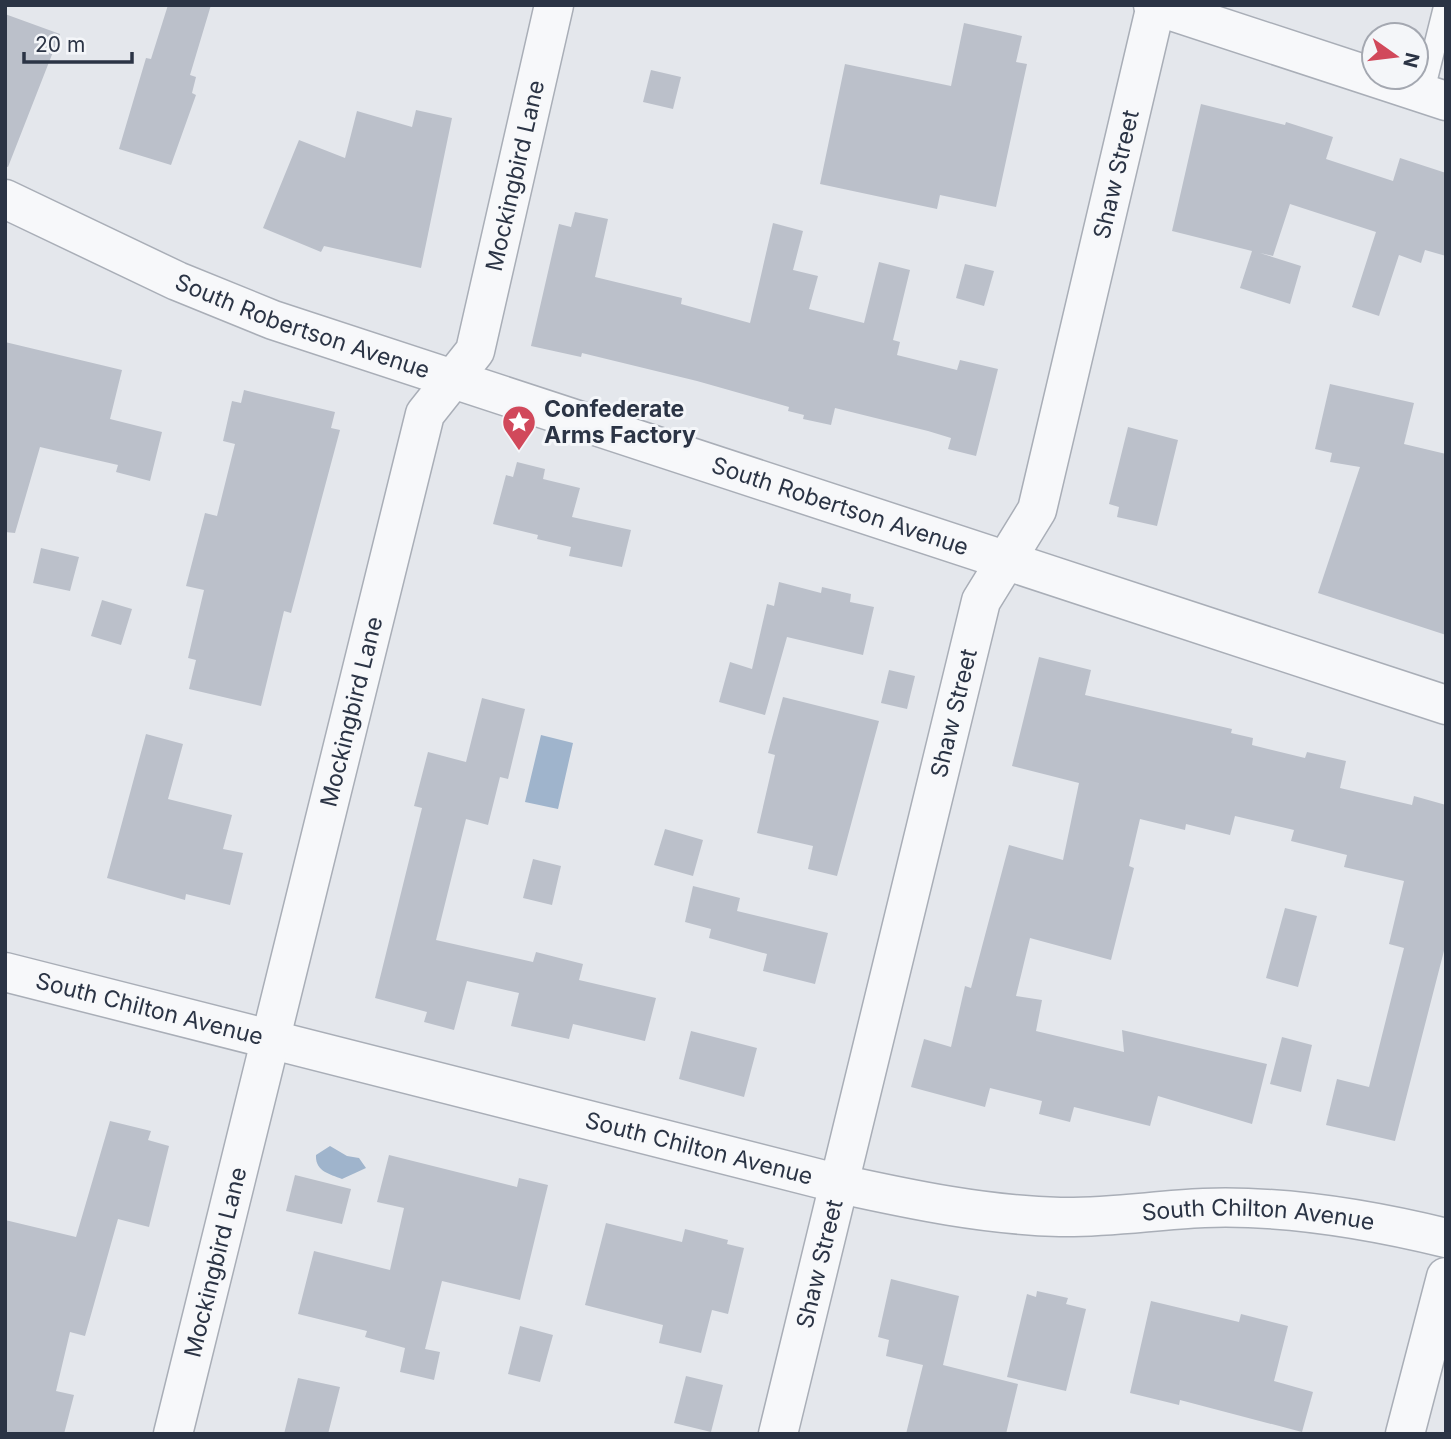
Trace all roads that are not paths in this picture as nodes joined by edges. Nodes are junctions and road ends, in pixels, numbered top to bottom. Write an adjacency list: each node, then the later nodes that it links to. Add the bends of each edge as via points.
1 (554, 5): 6 (street, Mockingbird Lane, via 475,351)
2 (1445, 5): 4 (lane)
3 (1155, 6): 4 (street); 7 (street, Shaw Street, via 1037,510)
4 (1434, 97)
5 (5, 198): 6 (street, South Robertson Avenue, via 177,281 272,320)
6 (453, 380): 7 (street, South Robertson Avenue); 10 (street, Mockingbird Lane, via 425,414)
7 (1007, 561): 8 (street, South Robertson Avenue); 11 (street, Shaw Street, via 981,601)
8 (1446, 705)
9 (5, 972): 10 (street, South Chilton Avenue)
10 (271, 1038): 11 (street, South Chilton Avenue); 14 (street, Mockingbird Lane)
11 (840, 1184): 12 (street, South Chilton Avenue, via 924,1203 1021,1215 1106,1217 1260,1208); 15 (street, Shaw Street)
12 (1446, 1238)
13 (1446, 1276): 16 (street)
14 (173, 1434)
15 (778, 1434)
16 (1405, 1434)

